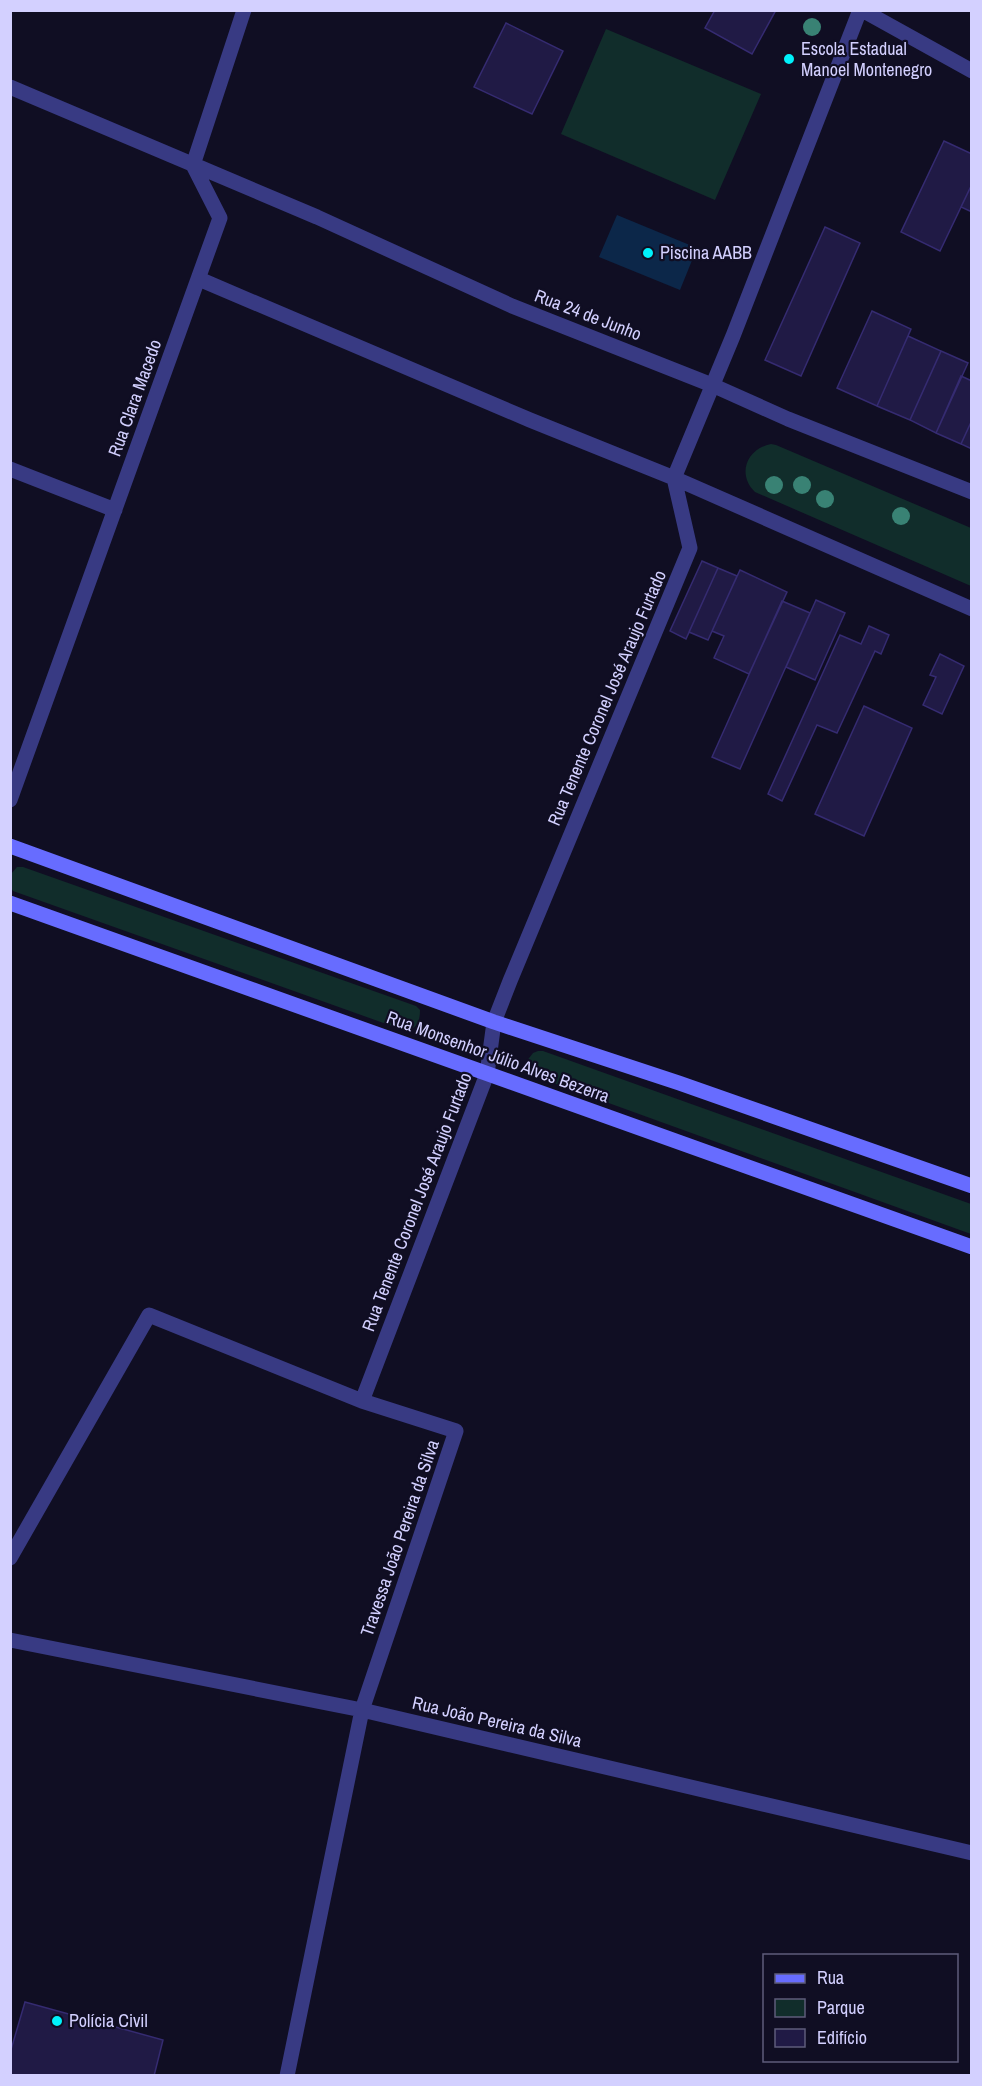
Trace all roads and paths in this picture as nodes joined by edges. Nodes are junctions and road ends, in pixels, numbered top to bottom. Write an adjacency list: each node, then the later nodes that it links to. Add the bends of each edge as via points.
1 (244, 10): 5 (street)
2 (861, 10): 3 (street); 7 (street)
3 (972, 71)
4 (10, 87): 5 (street, Rua 24 de Junho)
5 (193, 165): 6 (street, Rua Clara Macedo, via 220,218); 7 (street, Rua 24 de Junho, via 512,306)
6 (198, 279): 9 (street); 11 (street, Rua Clara Macedo)
7 (712, 385): 9 (street); 10 (street, Rua 24 de Junho)
8 (10, 469): 11 (street)
9 (674, 478): 12 (street); 16 (street, Rua Tenente Coronel José Araujo Furtado, via 690,548)
10 (972, 492)
11 (116, 510): 13 (street, Rua Clara Macedo)
12 (972, 609)
13 (10, 800)
14 (10, 846): 16 (street, Rua Monsenhor Júlio Alves Bezerra)
15 (10, 903): 17 (street, Rua Monsenhor Júlio Alves Bezerra)
16 (494, 1022): 17 (street, Rua Tenente Coronel José Araujo Furtado); 18 (street, Rua Monsenhor Júlio Alves Bezerra)
17 (488, 1074): 19 (street, Rua Monsenhor Júlio Alves Bezerra); 20 (street, Rua Tenente Coronel José Araujo Furtado)
18 (972, 1186)
19 (972, 1247)
20 (362, 1401): 21 (street, Travessa João Pereira da Silva, via 149,1315); 23 (street, Travessa João Pereira da Silva, via 456,1431)
21 (10, 1558)
22 (10, 1640): 23 (street, Rua João Pereira da Silva)
23 (362, 1710): 24 (street, Rua João Pereira da Silva); 25 (street, Travessa João Pereira da Silva)
24 (972, 1853)
25 (286, 2076)

